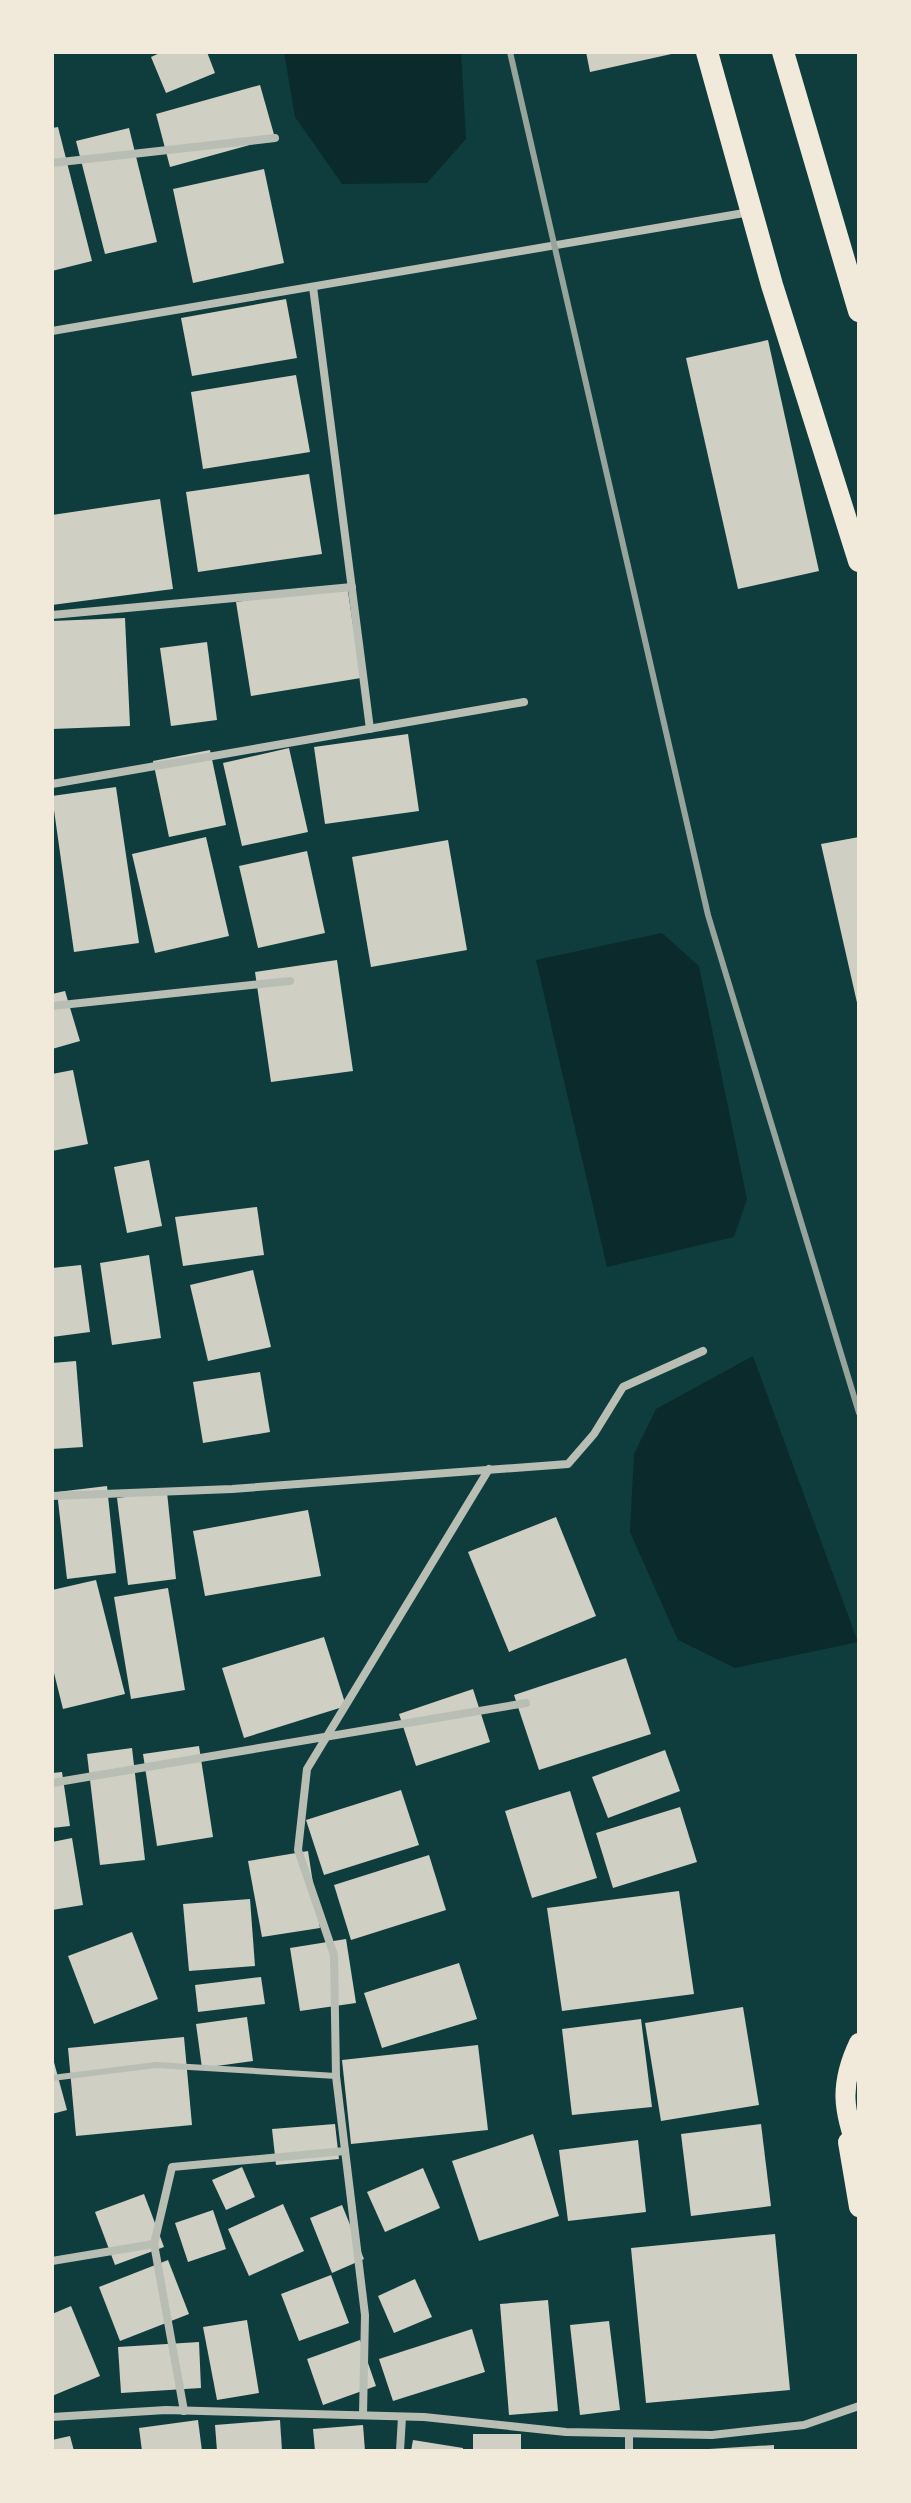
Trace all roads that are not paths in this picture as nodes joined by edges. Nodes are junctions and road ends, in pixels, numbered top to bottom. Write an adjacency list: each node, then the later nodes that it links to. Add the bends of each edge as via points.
1 (707, 52): 5 (highway)
2 (783, 52): 7 (highway)
3 (275, 138): 4 (street)
4 (52, 163)
5 (751, 212): 6 (street); 9 (highway)
6 (313, 287): 8 (street); 10 (street)
7 (859, 311)
8 (52, 331)
9 (859, 561)
10 (352, 587): 11 (street); 13 (street)
11 (52, 615)
12 (524, 702): 13 (street)
13 (370, 729): 14 (street)
14 (52, 784)
15 (290, 981): 16 (street)
16 (52, 1006)
17 (703, 1351): 18 (street, via 623,1387 568,1464)
18 (489, 1469): 19 (street, via 232,1489); 21 (street)
19 (52, 1496)
20 (526, 1703): 21 (street)
21 (329, 1734): 22 (street); 24 (street, via 307,1769 298,1850 334,1955)
22 (52, 1783)
23 (859, 2043): 26 (main road, via 847,2067)
24 (336, 2076): 25 (lane, via 156,2065); 27 (street)
25 (52, 2078)
26 (844, 2114): 28 (main road); 29 (main road)
27 (345, 2151): 30 (street, via 172,2167); 34 (street, via 365,2315)
28 (859, 2153)
29 (859, 2207)
30 (154, 2244): 31 (street); 33 (street)
31 (52, 2261)
32 (859, 2406): 37 (street, via 804,2425 712,2435)
33 (184, 2411): 34 (street); 35 (street)
34 (363, 2415): 36 (street)
35 (52, 2417)
36 (402, 2417): 37 (street); 38 (street)
37 (629, 2434): 39 (street)
38 (400, 2451)
39 (629, 2451)

